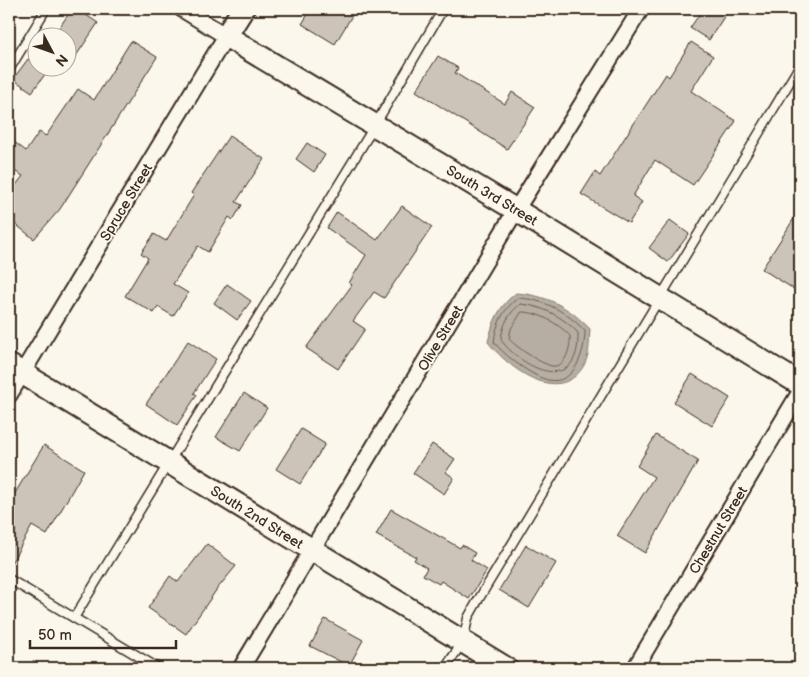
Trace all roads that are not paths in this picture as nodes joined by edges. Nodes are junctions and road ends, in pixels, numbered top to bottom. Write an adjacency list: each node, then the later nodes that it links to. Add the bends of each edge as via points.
1 (46, 9): 8 (lane)
2 (182, 9): 6 (street, South 3rd Street)
3 (243, 9): 6 (street, Spruce Street)
4 (443, 9): 9 (lane)
5 (641, 9): 10 (street, Olive Street)
6 (226, 36): 9 (street, South 3rd Street); 12 (street, Spruce Street)
7 (800, 64): 11 (lane)
8 (9, 70)
9 (375, 125): 10 (street, South 3rd Street); 16 (lane)
10 (516, 210): 11 (street, South 3rd Street); 17 (street, Olive Street)
11 (659, 298): 13 (street, South 3rd Street); 20 (lane, via 477,602 468,618)
12 (16, 369): 15 (street, Spruce Street); 16 (street, South 2nd Street)
13 (800, 384)
14 (800, 392): 25 (street, Chestnut Street)
15 (9, 394)
16 (169, 463): 17 (street, South 2nd Street); 19 (lane)
17 (312, 551): 20 (street, South 2nd Street); 22 (street, Olive Street)
18 (9, 579): 19 (lane)
19 (74, 618): 21 (lane)
20 (463, 642): 23 (lane); 24 (street, South 2nd Street)
21 (158, 668)
22 (241, 668)
23 (445, 668)
24 (506, 668)
25 (635, 668)

